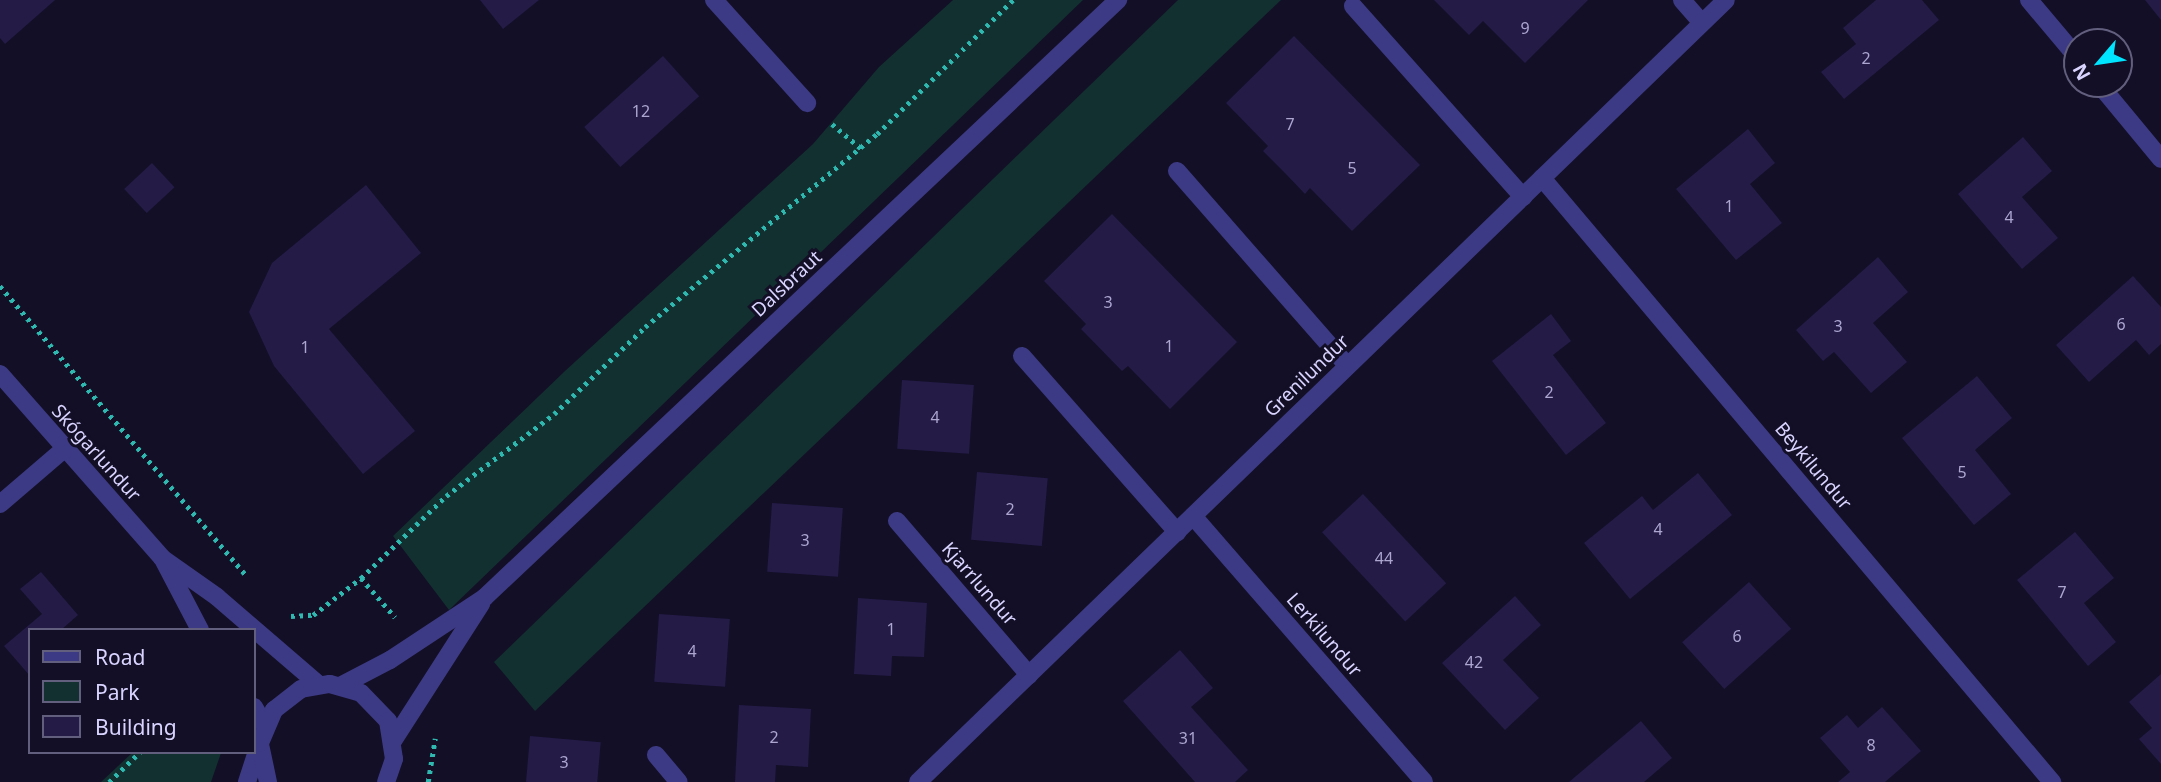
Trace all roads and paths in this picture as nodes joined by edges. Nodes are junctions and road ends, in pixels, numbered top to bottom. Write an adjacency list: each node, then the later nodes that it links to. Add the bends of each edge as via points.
1 (714, 0): 11 (street)
2 (1013, 0): 28 (path, via 877,134 645,327 554,414 446,496 361,578 313,615)
3 (1118, 0): 27 (street, Dalsbraut)
4 (1682, 0): 8 (street)
5 (1726, 0): 8 (street, Grenilundur)
6 (2029, 0): 9 (street)
7 (1353, 6): 15 (street)
8 (1702, 23): 14 (street, Grenilundur)
9 (2063, 40)
10 (2111, 98): 12 (street)
11 (807, 103)
12 (2161, 159)
13 (1177, 171): 18 (street)
14 (1542, 178): 15 (street, Grenilundur); 47 (street, Beykilundur)
15 (1522, 197): 18 (street, Grenilundur)
16 (0, 286): 26 (path)
17 (1022, 356): 24 (street)
18 (1348, 366): 22 (street, Grenilundur)
19 (0, 374): 20 (street, Skógarlundur)
20 (63, 450): 21 (street); 25 (street, Skógarlundur)
21 (0, 504)
22 (1193, 516): 24 (street, Grenilundur); 46 (street, Lerkilundur)
23 (897, 521): 32 (street, Kjarrlundur)
24 (1177, 532): 32 (street, Grenilundur)
25 (162, 558): 29 (street, Skógarlundur); 30 (street, Skógarlundur)
26 (250, 580)
27 (484, 598): 34 (street, Dalsbraut, via 390,660); 37 (street, Dalsbraut)
28 (284, 614)
29 (199, 628)
30 (253, 628)
31 (256, 631): 33 (street, Skógarlundur)
32 (1029, 675): 45 (street, Grenilundur)
33 (318, 684): 34 (street); 36 (street, via 285,698)
34 (342, 685): 37 (street, via 376,705)
35 (256, 713): 36 (street)
36 (263, 734): 42 (street); 43 (street)
37 (393, 741): 40 (street)
38 (138, 754): 41 (path)
39 (656, 755): 44 (street)
40 (389, 780)
41 (109, 782)
42 (247, 782)
43 (268, 782)
44 (680, 782)
45 (918, 782)
46 (1424, 782)
47 (2052, 782)

